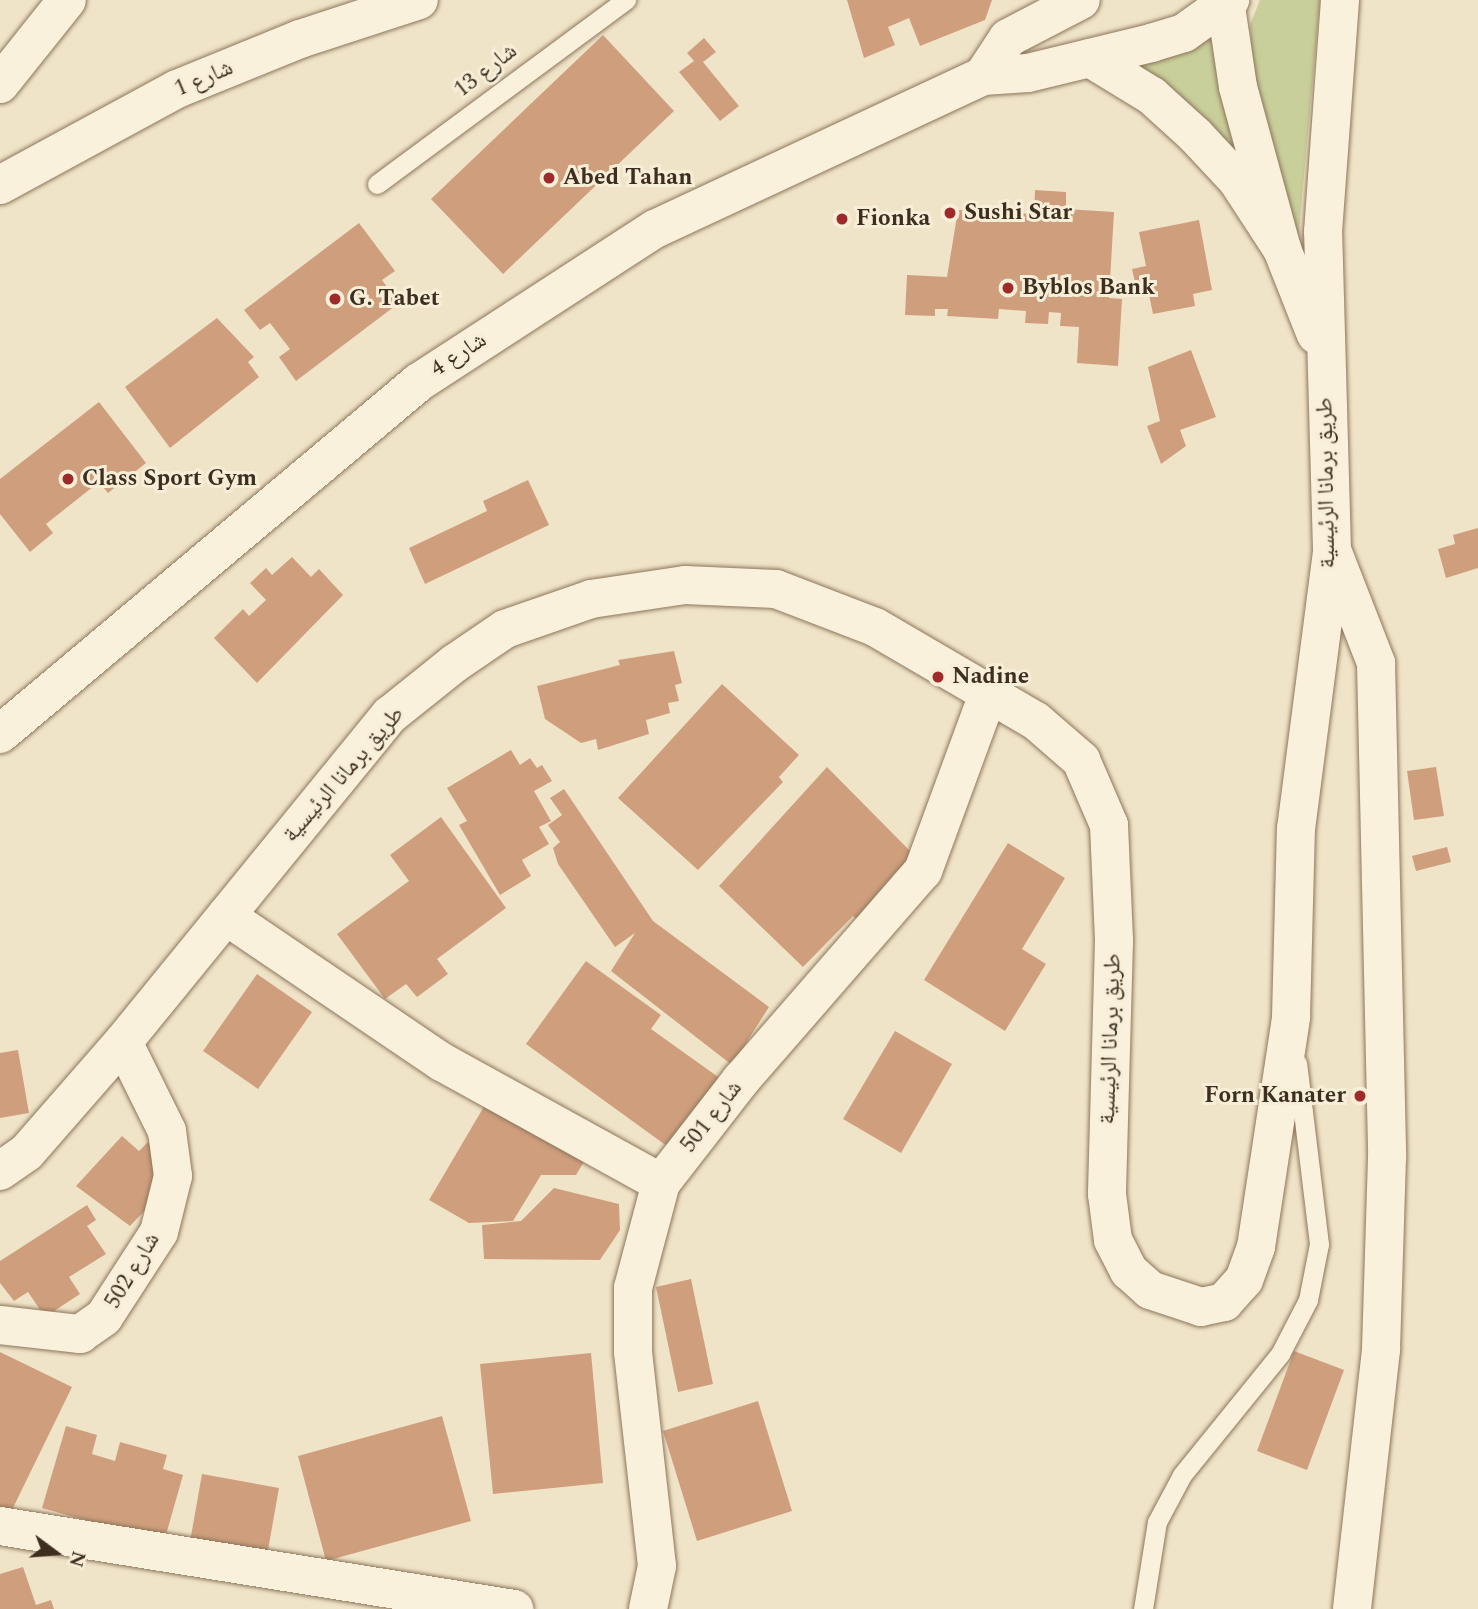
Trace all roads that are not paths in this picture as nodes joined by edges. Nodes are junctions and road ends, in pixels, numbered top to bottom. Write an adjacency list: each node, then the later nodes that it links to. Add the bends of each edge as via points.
1 (67, 0): 9 (street)
2 (419, 0): 11 (street, شارع 1, via 300,39 177,89)
3 (626, 0): 10 (lane, شارع 13)
4 (1081, 0): 8 (street, via 1008,38)
5 (1340, 0): 13 (street, طريق برمانا الرئيسية, via 1323,232)
6 (1227, 2): 7 (street, شارع 4, via 1184,33); 12 (street, via 1238,86)
7 (1090, 58): 8 (street, شارع 4); 12 (street, via 1152,96 1195,135 1237,180)
8 (983, 76): 16 (street, شارع 4, via 655,229 419,382)
9 (0, 84)
10 (377, 184)
11 (0, 185)
12 (1282, 249): 13 (street)
13 (1325, 357): 14 (street, طريق برمانا الرئيسية)
14 (1332, 550): 18 (street, طريق برمانا الرئيسية, via 1296,830); 27 (street, via 1376,663 1387,1158 1381,1350)
15 (989, 692): 17 (street, طريق برمانا الرئيسية, via 875,627 776,589 685,585 591,599 505,629 390,715); 18 (street, طريق برمانا الرئيسية, via 1081,760 1109,825 1114,941 1107,1194 1114,1240 1129,1271 1176,1303 1224,1302 1244,1280 1267,1194); 21 (street, شارع 501, via 923,871 741,1080)
16 (0, 734)
17 (226, 916): 19 (street, طريق برمانا الرئيسية); 21 (street, via 442,1062)
18 (1291, 1017): 26 (lane, via 1319,1244 1308,1300 1280,1354 1182,1475 1157,1522)
19 (123, 1042): 20 (street, طريق برمانا الرئيسية, via 27,1152); 22 (street, شارع 502, via 167,1131 173,1176 159,1232 104,1317 80,1334)
20 (0, 1171)
21 (661, 1183): 25 (street, شارع 501, via 634,1288 633,1351 657,1566)
22 (0, 1325)
23 (0, 1526): 24 (street)
24 (514, 1609)
25 (649, 1609)
26 (1143, 1609)
27 (1352, 1609)

